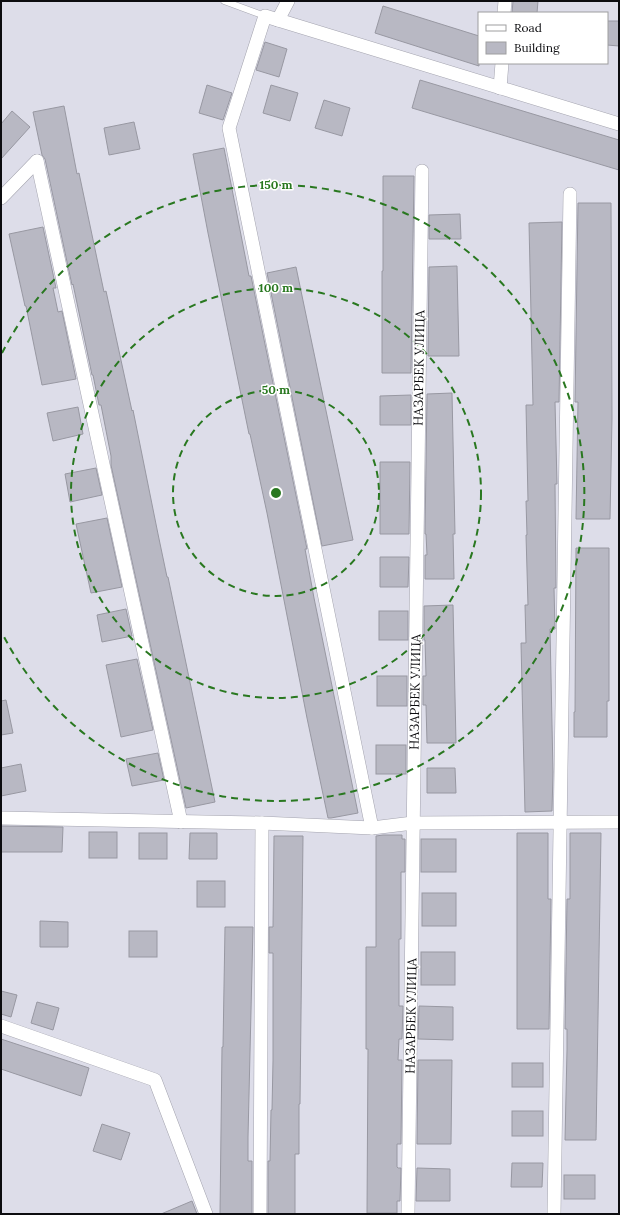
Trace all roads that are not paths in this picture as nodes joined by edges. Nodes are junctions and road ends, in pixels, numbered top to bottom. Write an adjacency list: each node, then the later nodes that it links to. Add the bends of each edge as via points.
1 (224, 1): 5 (lane)
2 (288, 1): 6 (street)
3 (505, 1): 4 (street)
4 (504, 12)
5 (265, 16): 6 (street); 19 (street, via 229,128)
6 (278, 20): 8 (street)
7 (502, 64): 8 (street)
8 (500, 88): 9 (street)
9 (619, 124)
10 (422, 171): 18 (street, НАЗАРБЕК УЛИЦА)
11 (570, 194): 15 (street)
12 (1, 198): 14 (street, via 37,161)
13 (1, 818): 14 (street)
14 (180, 822): 17 (street)
15 (561, 822): 16 (street); 18 (street); 24 (street)
16 (619, 822)
17 (262, 823): 19 (street); 22 (street)
18 (413, 823): 19 (street); 23 (street, НАЗАРБЕК УЛИЦА)
19 (372, 828)
20 (1, 1026): 21 (street, via 155,1080)
21 (206, 1214)
22 (260, 1214)
23 (408, 1214)
24 (554, 1214)

